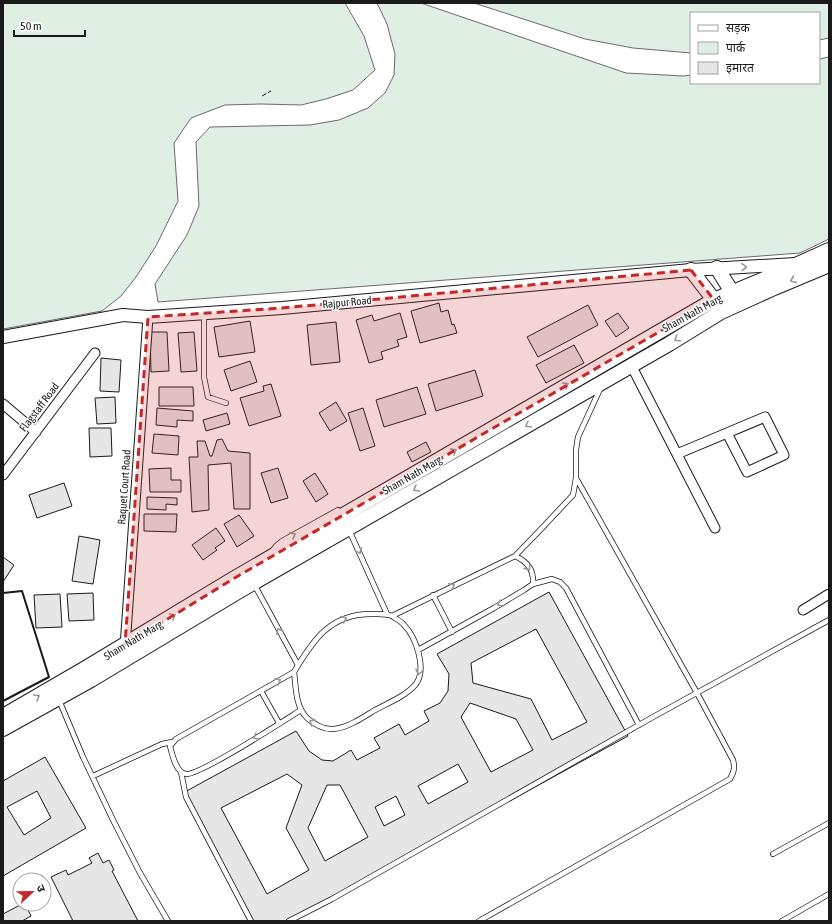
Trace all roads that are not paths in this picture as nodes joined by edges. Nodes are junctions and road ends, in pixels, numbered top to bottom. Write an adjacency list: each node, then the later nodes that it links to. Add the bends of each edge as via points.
1 (829, 250): 2 (main road, Sham Nath Marg)
2 (800, 263): 4 (street, Rajpur Road, one-way to 2); 6 (main road, Sham Nath Marg)
3 (829, 265): 6 (main road, Sham Nath Marg, one-way to 6, via 774,288)
4 (717, 268): 5 (street, Rajpur Road); 6 (main road)
5 (691, 270): 7 (main road); 9 (street, Rajpur Road)
6 (736, 298): 7 (main road, Sham Nath Marg); 8 (main road, Sham Nath Marg)
7 (714, 300): 8 (main road); 14 (main road, Sham Nath Marg)
8 (722, 312): 13 (main road, Sham Nath Marg, one-way to 13)
9 (204, 313): 10 (street, Rajpur Road); 16 (lane, via 204,377 208,397)
10 (148, 317): 11 (street, Rajpur Road, via 123,315); 37 (street, Raquet Court Road)
11 (3, 337)
12 (95, 353): 18 (street, Flagstaff Road)
13 (632, 365): 15 (main road, Sham Nath Marg); 20 (street)
14 (597, 368): 15 (lane); 21 (main road, Sham Nath Marg, one-way to 14)
15 (604, 381): 24 (lane, via 578,437); 25 (main road, Sham Nath Marg, one-way to 25)
16 (226, 403)
17 (3, 404): 18 (street)
18 (36, 432): 23 (street, Flagstaff Road)
19 (727, 433): 19 (street, via 764,417 784,455 747,472); 20 (street)
20 (677, 454): 26 (street)
21 (427, 466): 22 (lane); 25 (main road, Sham Nath Marg)
22 (407, 471)
23 (3, 475)
24 (576, 478): 27 (lane, via 573,495); 42 (lane)
25 (344, 517): 28 (main road, Sham Nath Marg); 28 (main road, Sham Nath Marg, one-way to 25, via 264,561); 33 (lane, one-way to 33)
26 (715, 528)
27 (515, 556): 29 (lane, one-way to 29, via 530,567); 31 (lane, one-way to 27)
28 (250, 577): 37 (main road, Sham Nath Marg); 38 (lane, one-way to 28)
29 (533, 584): 35 (lane, one-way to 35); 46 (lane, via 552,579 566,588)
30 (829, 594): 32 (street)
31 (433, 595): 33 (lane); 35 (lane)
32 (802, 610)
33 (390, 615): 36 (lane, via 405,625); 38 (lane, one-way to 33, via 319,635 334,623 365,614)
34 (829, 620): 42 (lane)
35 (452, 632): 36 (lane)
36 (418, 650): 43 (lane, one-way to 43, via 421,666 416,683 408,691 348,726 333,729 316,725)
37 (126, 651): 41 (main road, Sham Nath Marg)
38 (298, 665): 39 (lane)
39 (294, 672): 40 (lane, one-way to 39); 43 (lane)
40 (262, 691): 45 (lane); 48 (lane)
41 (55, 693): 44 (main road, Sham Nath Marg, one-way to 41); 47 (main road, Sham Nath Marg); 50 (lane)
42 (697, 693): 46 (lane); 57 (lane, via 733,760 735,767 730,779)
43 (301, 710): 45 (lane)
44 (3, 716)
45 (279, 723): 49 (lane, one-way to 49, via 216,762 192,773)
46 (639, 725): 56 (lane, via 332,900)
47 (3, 729)
48 (172, 742): 49 (lane, via 170,746 174,761); 50 (lane, via 162,744)
49 (181, 772): 55 (lane, via 186,797)
50 (93, 776): 54 (lane, via 140,873)
51 (829, 823): 52 (lane)
52 (773, 854)
53 (829, 894): 58 (lane)
54 (168, 921)
55 (251, 921)
56 (289, 921)
57 (479, 921)
58 (782, 921)

